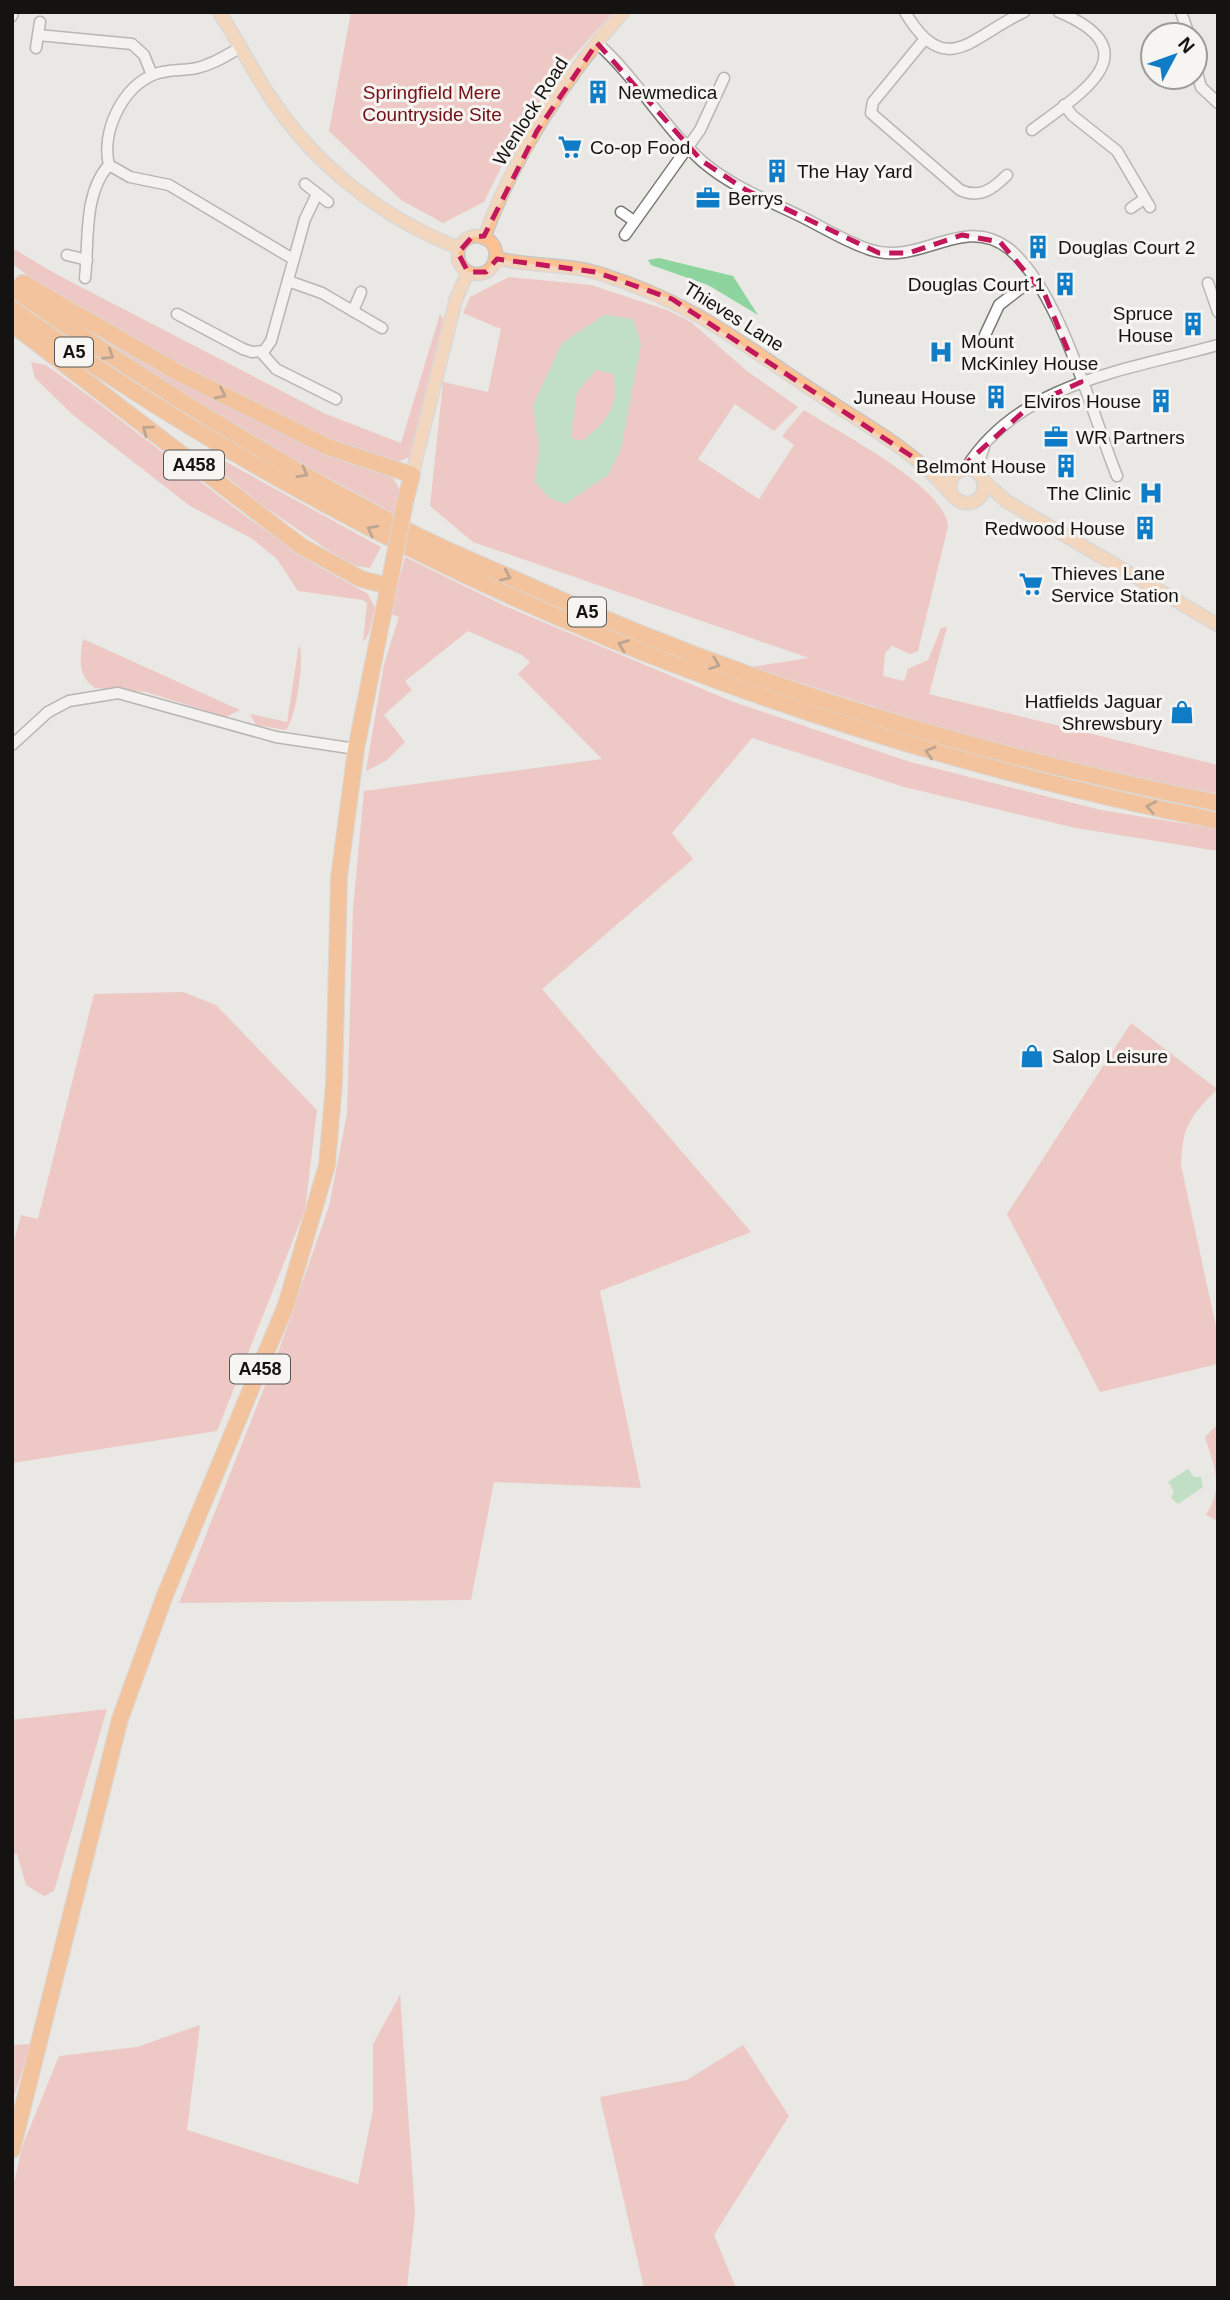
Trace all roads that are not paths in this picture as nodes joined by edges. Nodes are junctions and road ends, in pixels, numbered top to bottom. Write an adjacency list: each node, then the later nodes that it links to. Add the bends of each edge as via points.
1 (219, 12): 10 (main road)
2 (623, 12): 9 (main road, Wenlock Road)
3 (905, 12): 8 (street)
4 (1024, 12): 8 (street, via 962,47 946,50)
5 (1059, 12): 16 (street, via 1091,33 1105,55 1099,76)
6 (40, 22): 7 (street)
7 (38, 35): 11 (street); 12 (street, via 132,44 144,55)
8 (924, 40): 20 (street, via 873,102 871,114 960,190 978,194)
9 (597, 43): 18 (street, via 620,63); 28 (main road, Wenlock Road, via 537,131)
10 (241, 47): 12 (street, via 209,64); 29 (main road, via 301,138 334,171 399,220)
11 (36, 48)
12 (152, 75): 19 (street, via 137,85 117,113 106,144)
13 (724, 78): 18 (street)
14 (1205, 91): 15 (street)
15 (1218, 103)
16 (1064, 105): 17 (street); 24 (street, via 1117,151 1147,203)
17 (1032, 130)
18 (689, 146): 26 (street); 36 (street, via 738,186 868,249 897,255 962,235 988,237 1011,251)
19 (109, 165): 32 (street, via 130,177 169,185); 33 (street, via 96,181)
20 (1000, 178)
21 (305, 184): 22 (street)
22 (317, 194): 23 (street); 32 (street)
23 (328, 202)
24 (1131, 208)
25 (621, 212): 26 (street)
26 (635, 221): 27 (street)
27 (625, 235)
28 (484, 238): 29 (main road, via 472,237); 31 (main road, via 493,246)
29 (459, 248): 34 (main road, via 458,259)
30 (67, 255): 33 (street)
31 (495, 258): 34 (main road, via 486,272); 53 (main road, Thieves Lane, via 596,272 672,299 746,343)
32 (293, 259): 38 (street)
33 (87, 260): 35 (street)
34 (468, 272): 55 (main road, A458, via 456,299)
35 (85, 278)
36 (1034, 278): 48 (street, via 999,305); 51 (street, via 1056,315)
37 (12, 279): 55 (highway, one-way to 55, via 178,373 328,447)
38 (288, 281): 43 (street); 50 (street, via 271,341)
39 (1208, 283): 44 (street)
40 (12, 288): 64 (highway, A5, one-way to 64, via 117,361 247,442 415,535 586,612 688,654 880,721 1030,761)
41 (361, 292): 43 (street)
42 (12, 309): 65 (highway, A5, one-way to 42, via 1004,773 874,736 754,696 567,623 388,538 259,470)
43 (353, 311): 47 (street)
44 (1218, 312)
45 (183, 313): 50 (street, via 243,349)
46 (12, 324): 60 (highway, A458, one-way to 46, via 361,579 301,546)
47 (382, 328)
48 (985, 335)
49 (1218, 345): 51 (street)
50 (261, 352): 52 (street, via 276,369)
51 (1081, 382): 54 (street, via 1031,405 984,447); 56 (street)
52 (336, 399)
53 (928, 467): 54 (main road); 57 (main road)
54 (970, 473): 57 (main road, via 950,480); 58 (main road, via 984,491); 59 (main road)
55 (412, 475): 60 (highway, A458, bridge)
56 (1118, 475)
57 (951, 494): 58 (main road, via 962,503)
58 (977, 500): 59 (main road)
59 (1006, 501): 61 (main road)
60 (388, 586): 63 (highway, A458)
61 (1218, 625)
62 (12, 745): 63 (street, via 48,712 69,701 118,693 276,737)
63 (356, 749): 66 (highway, A458, via 340,877 327,1165 286,1305 165,1595 120,1719)
64 (1218, 803)
65 (1218, 821)
66 (12, 2150)

